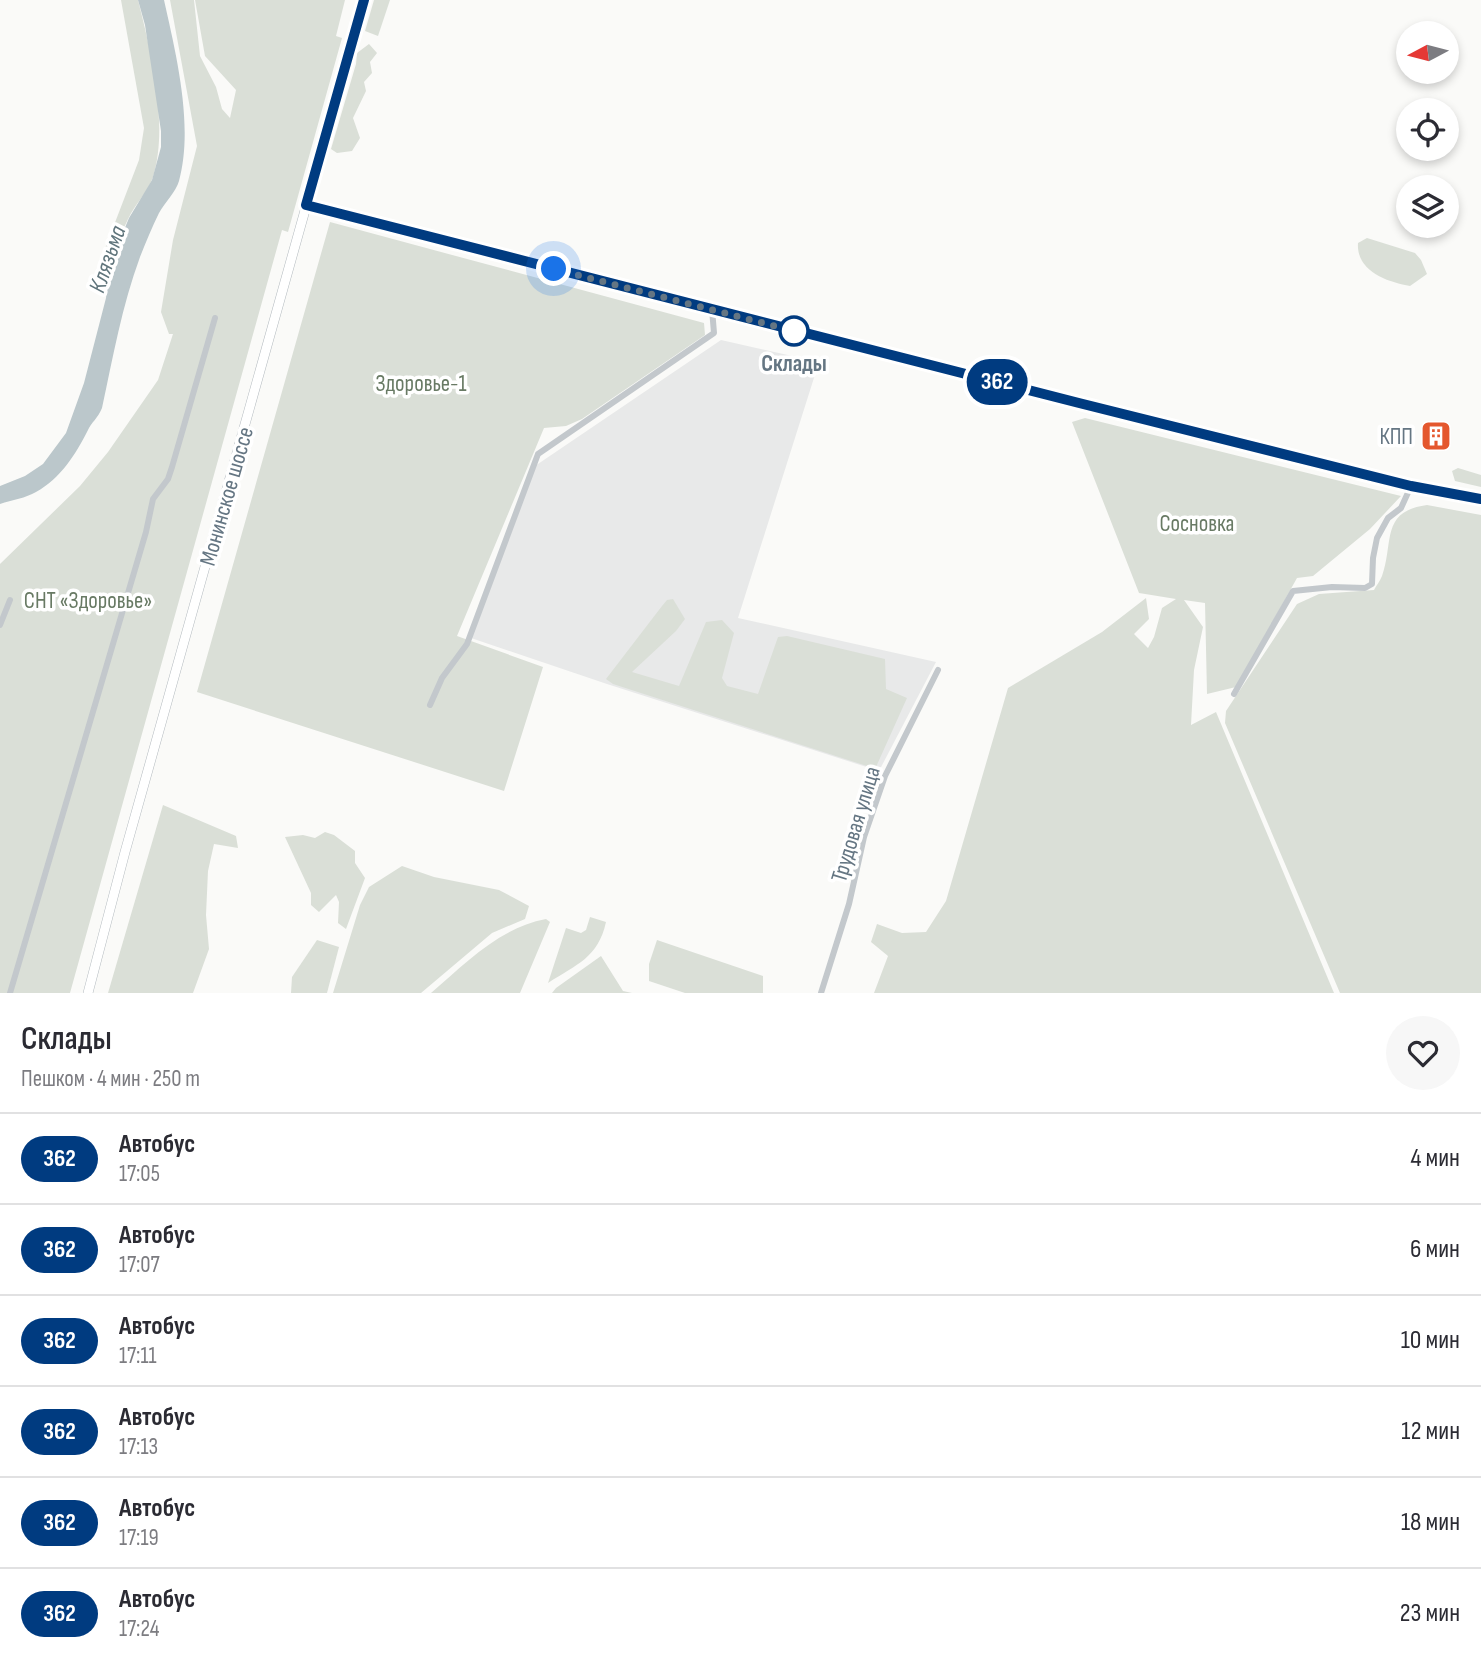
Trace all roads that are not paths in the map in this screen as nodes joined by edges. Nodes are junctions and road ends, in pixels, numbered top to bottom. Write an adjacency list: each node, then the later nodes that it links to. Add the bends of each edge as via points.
1 (364, 0): 2 (main road, Монинское шоссе)
2 (306, 205): 3 (main road); 13 (main road, Монинское шоссе)
3 (712, 309): 5 (main road); 11 (street, via 714,333 538,454 467,644 442,678)
4 (215, 318): 12 (street, via 172,467 151,506)
5 (1411, 486): 6 (main road); 10 (street, via 1401,508 1388,518 1377,538 1372,584 1293,591)
6 (1481, 499)
7 (10, 600): 8 (street)
8 (0, 625)
9 (938, 670): 14 (street, Трудовая улица, via 885,776)
10 (1234, 694)
11 (430, 705)
12 (10, 993)
13 (88, 993)
14 (821, 993)

